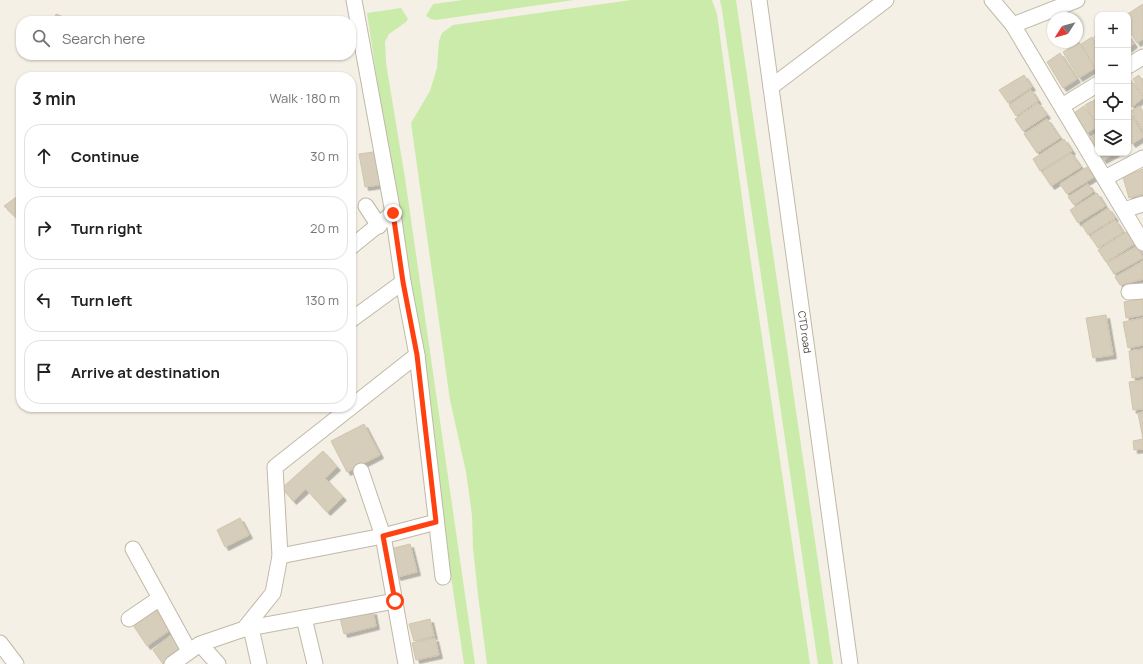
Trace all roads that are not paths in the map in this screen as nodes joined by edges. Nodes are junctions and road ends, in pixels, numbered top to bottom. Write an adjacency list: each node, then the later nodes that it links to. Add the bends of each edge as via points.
1 (354, 0): 17 (street)
2 (759, 0): 10 (street, CTD road)
3 (886, 0): 10 (street)
4 (992, 0): 6 (street)
5 (1077, 0): 6 (street)
6 (1013, 25): 11 (street)
7 (1143, 58): 8 (street)
8 (1131, 64)
9 (1095, 86): 11 (street)
10 (771, 87): 45 (street, CTD road)
11 (1062, 106): 13 (street)
12 (1143, 158): 13 (street)
13 (1105, 178): 16 (street)
14 (1143, 204): 16 (street)
15 (366, 206): 18 (street)
16 (1124, 210): 19 (street)
17 (393, 213): 18 (street); 21 (street)
18 (379, 226): 20 (street)
19 (1143, 242)
20 (356, 243)
21 (403, 282): 22 (street); 23 (street)
22 (356, 316)
23 (417, 355): 24 (street); 27 (street)
24 (356, 403)
25 (345, 412): 30 (street, via 275,467)
26 (361, 471): 28 (street)
27 (436, 522): 28 (street); 31 (street)
28 (383, 536): 30 (street); 33 (street)
29 (133, 549): 32 (street)
30 (280, 556): 36 (street, via 273,594)
31 (442, 577)
32 (160, 598): 35 (street); 38 (street)
33 (395, 601): 34 (street); 44 (street)
34 (304, 618): 36 (street); 43 (street)
35 (129, 619)
36 (247, 628): 38 (street); 42 (street)
37 (0, 643): 39 (street)
38 (195, 648): 40 (street); 41 (street)
39 (16, 664)
40 (172, 664)
41 (218, 664)
42 (259, 664)
43 (315, 664)
44 (406, 664)
45 (850, 664)

